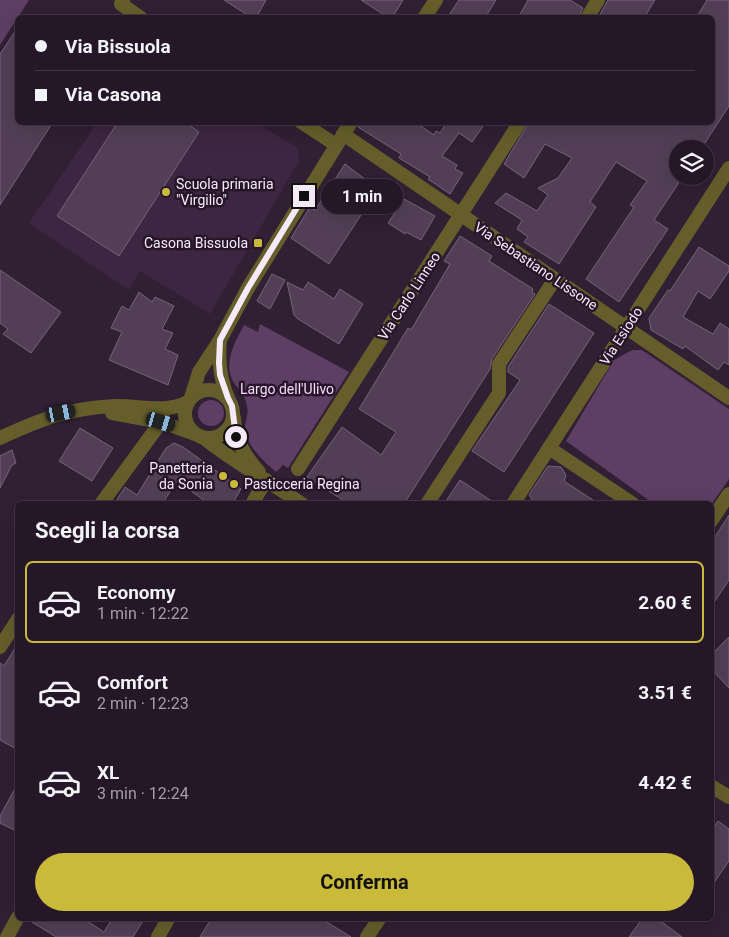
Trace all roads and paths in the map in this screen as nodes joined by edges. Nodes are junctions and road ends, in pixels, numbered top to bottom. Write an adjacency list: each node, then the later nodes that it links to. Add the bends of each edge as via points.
1 (123, 0): 4 (street, via 121,4)
2 (436, 0): 5 (street)
3 (598, 0): 6 (street)
4 (137, 15)
5 (426, 15)
6 (589, 15)
7 (312, 125): 9 (street, Via Sebastiano Lissone)
8 (518, 125): 11 (street, Via Carlo Linneo)
9 (343, 134): 11 (street, Via Sebastiano Lissone); 14 (street, via 248,288)
10 (729, 168): 13 (street, Via Esiodo)
11 (461, 214): 12 (street, Via Sebastiano Lissone); 23 (street, Via Carlo Linneo)
12 (555, 279): 13 (street, Via Sebastiano Lissone); 29 (street, via 499,364 499,393)
13 (626, 328): 16 (street, Via Sebastiano Lissone); 22 (street, Via Esiodo)
14 (220, 340): 15 (street, via 220,375); 17 (street, via 200,372)
15 (228, 398): 17 (street, via 218,391 206,390); 19 (street)
16 (729, 398)
17 (189, 400): 18 (street); 20 (street, via 186,423)
18 (162, 415): 20 (street); 21 (street, via 74,410 47,417); 26 (street)
19 (234, 416): 20 (street, via 224,434 214,438); 24 (street, via 240,445)
20 (200, 436): 24 (street)
21 (0, 438)
22 (549, 448): 30 (street, Via Esiodo); 31 (street)
23 (298, 469)
24 (266, 480): 27 (street); 28 (street)
25 (729, 494): 32 (street)
26 (103, 501)
27 (254, 501)
28 (298, 501)
29 (429, 501)
30 (515, 501)
31 (628, 501)
32 (714, 517)
33 (15, 624): 34 (street)
34 (0, 647)
35 (714, 788): 36 (street)
36 (729, 797)
37 (16, 921): 40 (street)
38 (167, 921): 41 (street)
39 (374, 921): 42 (street)
40 (7, 937)
41 (158, 937)
42 (367, 937)

